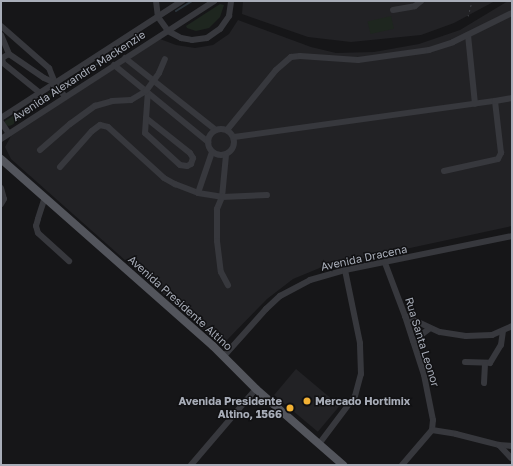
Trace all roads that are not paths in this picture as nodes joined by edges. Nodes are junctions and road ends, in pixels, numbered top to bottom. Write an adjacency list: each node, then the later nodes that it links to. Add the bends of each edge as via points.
1 (156, 1): 8 (street)
2 (182, 1): 8 (street, Avenida Alexandre Mackenzie)
3 (214, 1): 10 (street, Avenida Alexandre Mackenzie)
4 (231, 1): 10 (street, via 226,21 216,33 207,38 186,40)
5 (421, 1): 6 (street, via 415,6)
6 (393, 10)
7 (512, 13): 12 (street)
8 (158, 17): 10 (street); 19 (street, Avenida Alexandre Mackenzie)
9 (1, 26): 19 (street, via 49,68)
10 (168, 31): 14 (street, Avenida Alexandre Mackenzie)
11 (1, 35): 13 (street)
12 (468, 35): 25 (street); 30 (street, via 428,50 379,58 358,60 292,57 276,70)
13 (9, 54): 16 (street, via 2,58); 19 (street)
14 (125, 58): 17 (street, Avenida Alexandre Mackenzie); 18 (street)
15 (165, 59): 18 (street)
16 (1, 62): 21 (street)
17 (114, 65): 20 (street); 22 (street, Avenida Alexandre Mackenzie)
18 (154, 82): 20 (street); 29 (street)
19 (55, 83): 21 (street, Avenida Alexandre Mackenzie); 22 (street)
20 (147, 92): 27 (street); 34 (street); 35 (street, via 131,100 95,106)
21 (40, 93): 26 (street, Avenida Alexandre Mackenzie)
22 (65, 97): 31 (street, Avenida Alexandre Mackenzie)
23 (512, 98): 24 (street)
24 (495, 101): 25 (street); 40 (street, via 501,154 498,159)
25 (475, 104): 32 (street)
26 (1, 118)
27 (146, 118): 27 (street, via 144,128 148,137 180,166 191,164 193,158 190,153)
28 (1, 122): 31 (street)
29 (216, 130): 30 (street); 34 (street)
30 (227, 130): 32 (street)
31 (9, 134): 33 (street, Avenida Alexandre Mackenzie)
32 (234, 137): 37 (street, via 234,148)
33 (1, 139)
34 (208, 142): 36 (street)
35 (40, 150)
36 (212, 152): 37 (street, via 221,156); 42 (street)
37 (226, 155): 45 (street)
38 (1, 159): 44 (main road, Avenida Presidente Altino)
39 (60, 167): 42 (street, via 100,125 108,127 164,178)
40 (444, 171)
41 (1, 188): 46 (street, via 4,199)
42 (198, 193): 45 (street)
43 (267, 195): 45 (street)
44 (45, 197): 48 (street, via 36,226 38,233); 57 (main road, Avenida Presidente Altino)
45 (222, 197): 51 (street, via 217,209 217,241 221,272)
46 (1, 204)
47 (512, 236): 49 (street, Avenida Dracena)
48 (69, 261)
49 (385, 263): 50 (street, Avenida Dracena); 52 (street, Rua Santa Leonor)
50 (345, 270): 57 (street, Avenida Dracena, via 310,280 280,296); 63 (street, via 360,343 361,374 355,396)
51 (228, 285)
52 (405, 316): 54 (street); 56 (street, Rua Santa Leonor)
53 (512, 326): 55 (street)
54 (430, 328): 55 (street, via 440,332 476,337); 56 (street)
55 (503, 331): 59 (street, via 501,345 493,360)
56 (413, 341): 62 (street, Rua Santa Leonor, via 424,375 433,420)
57 (224, 356): 61 (main road, Avenida Presidente Altino)
58 (465, 362): 59 (street)
59 (485, 364): 60 (street)
60 (484, 383)
61 (256, 389): 63 (main road, Avenida Presidente Altino); 67 (street)
62 (432, 430): 64 (street); 69 (street)
63 (319, 444): 68 (main road, Avenida Presidente Altino)
64 (499, 445): 65 (street); 66 (street)
65 (512, 446)
66 (512, 457): 70 (street)
67 (191, 465)
68 (343, 465)
69 (402, 465)
70 (508, 465)

